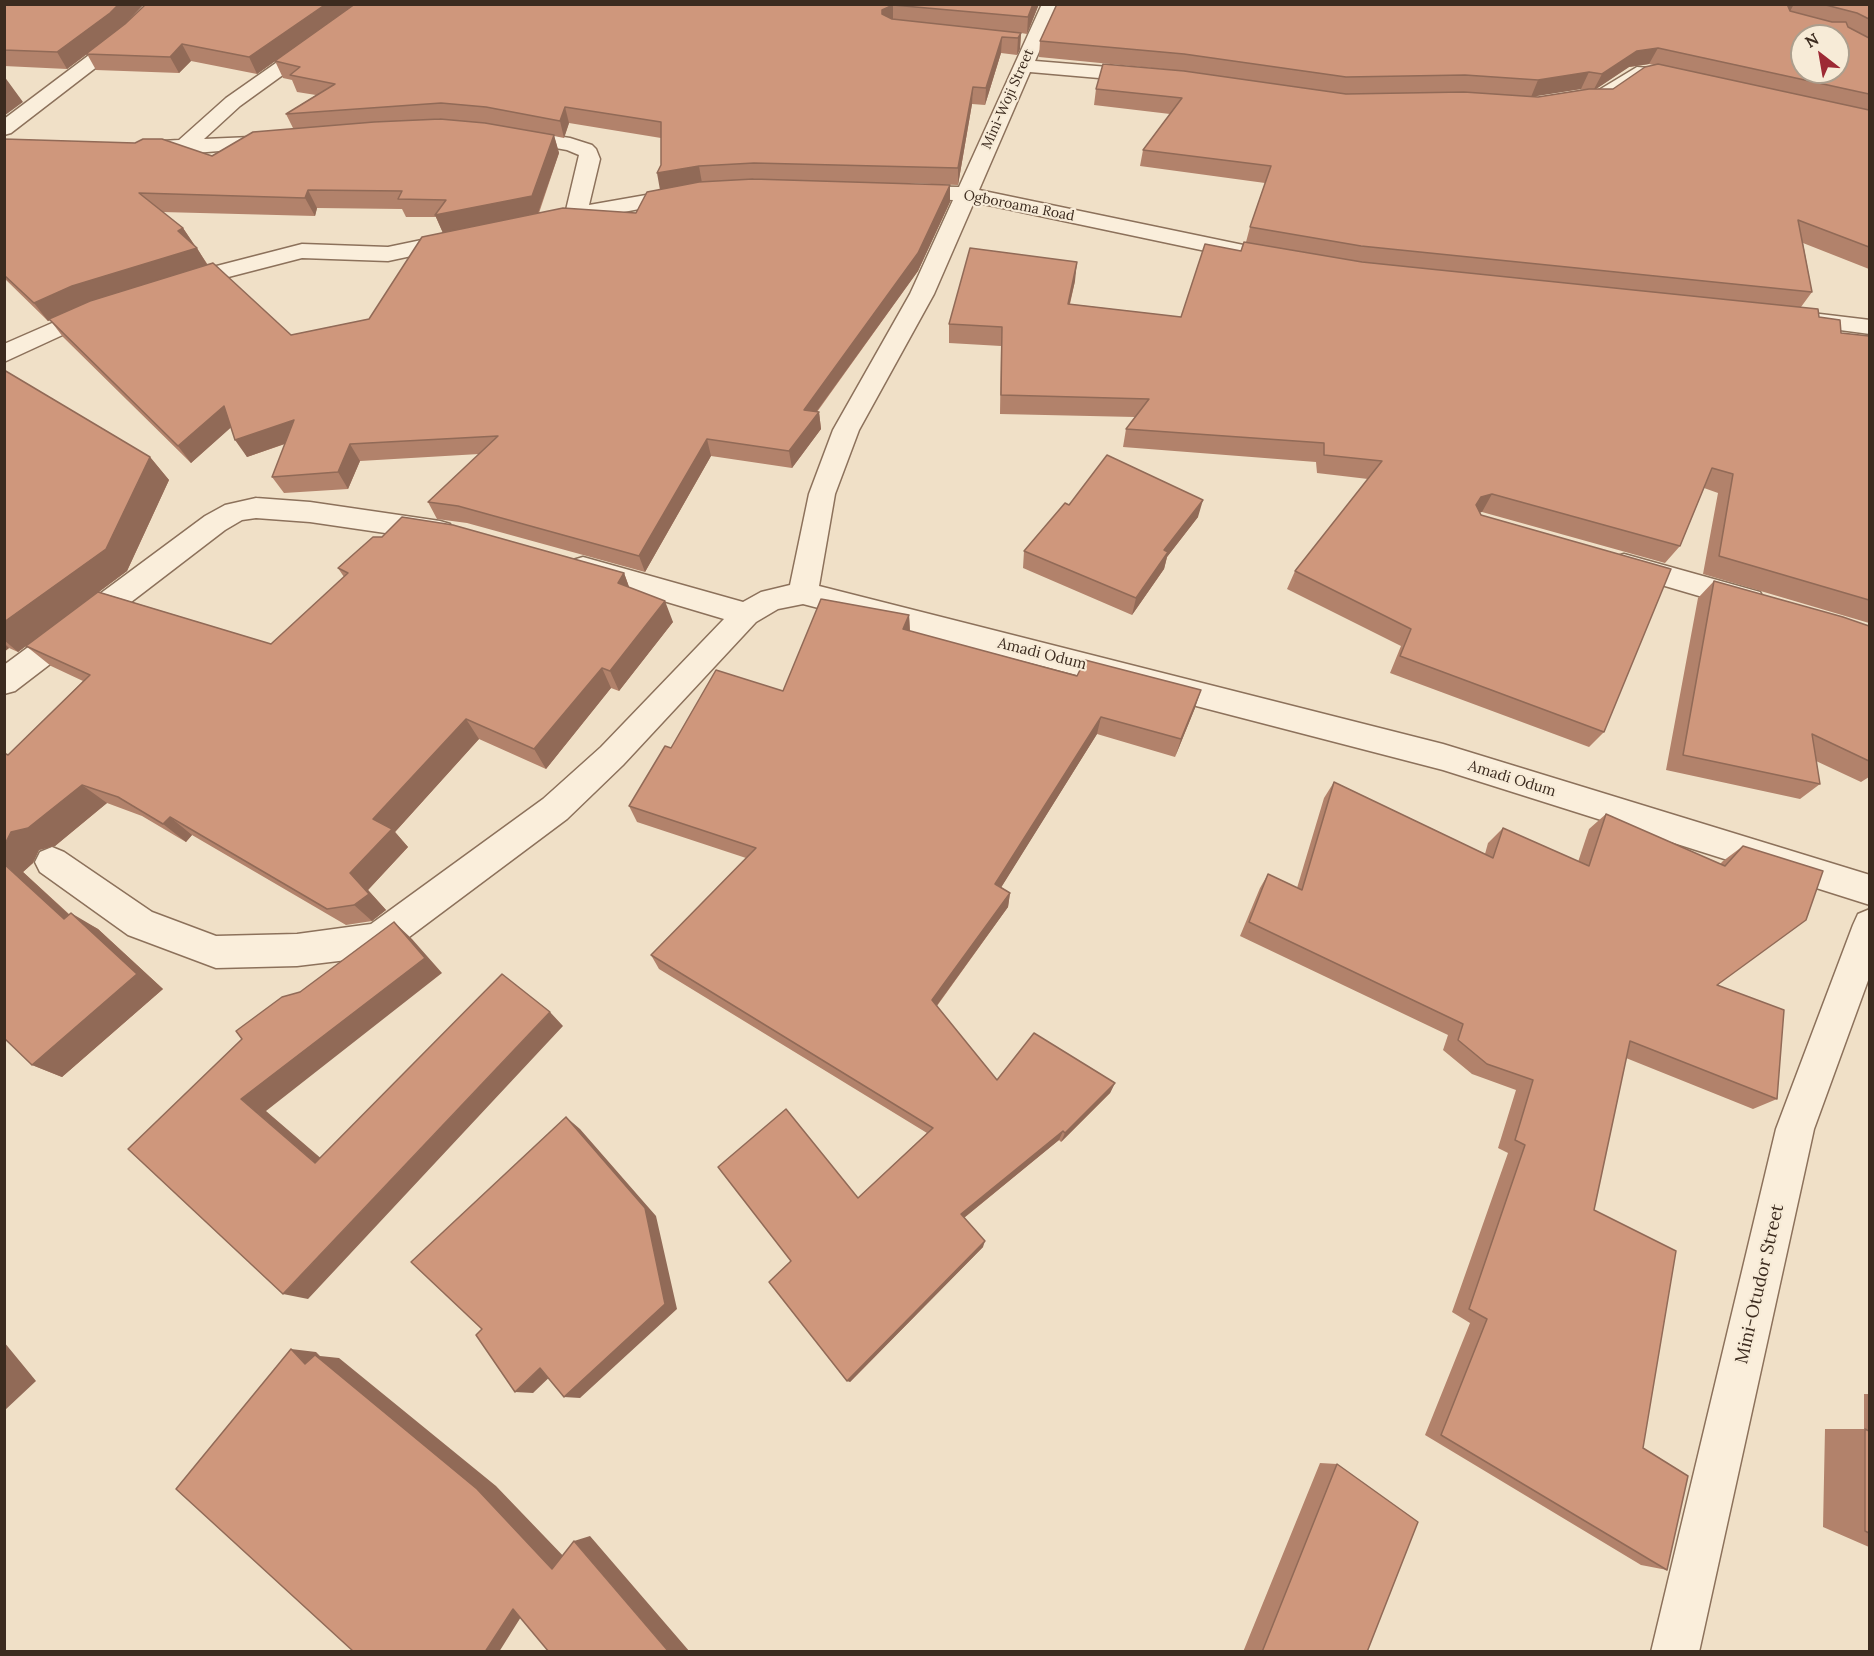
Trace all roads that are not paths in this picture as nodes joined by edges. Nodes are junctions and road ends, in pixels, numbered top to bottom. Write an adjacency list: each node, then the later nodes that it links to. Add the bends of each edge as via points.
1 (159, 4): 10 (street, via 127,35)
2 (372, 4): 14 (street, via 233,102)
3 (1052, 4): 5 (street, Mini-Woji Street)
4 (1010, 40): 5 (street)
5 (1033, 42): 6 (street, Mini-Woji Street)
6 (1022, 66): 7 (street); 17 (street, Mini-Woji Street)
7 (1169, 78)
8 (1696, 80): 9 (street, via 1637,73 1598,99)
9 (1561, 100)
10 (4, 129)
11 (491, 132): 18 (street, via 585,149 590,159)
12 (295, 140): 14 (street)
13 (123, 148): 14 (street)
14 (182, 148)
15 (702, 191): 18 (street)
16 (886, 191): 17 (street, Ogboroama Road)
17 (967, 194): 21 (street, Ogboroama Road); 30 (street, via 922,294 832,461)
18 (576, 213): 19 (street)
19 (532, 223)
20 (476, 235): 22 (street, via 388,254 302,251)
21 (1279, 258)
22 (159, 290)
23 (121, 302): 26 (street)
24 (1776, 315): 25 (street)
25 (1869, 327)
26 (4, 354)
27 (466, 535): 33 (street, via 310,512 256,508 235,512)
28 (1594, 556): 31 (street)
29 (556, 560): 32 (street)
30 (803, 592): 32 (street, via 771,600); 35 (street, Amadi Odum, via 1443,757)
31 (1775, 607)
32 (746, 614): 37 (street, via 612,756 555,808)
33 (4, 682)
34 (52, 862): 37 (street, via 140,924 216,952 297,950)
35 (1869, 890)
36 (1869, 925): 39 (street, Mini-Otudor Street, via 1795,1129)
37 (379, 939): 38 (street)
38 (334, 972)
39 (1675, 1652)

